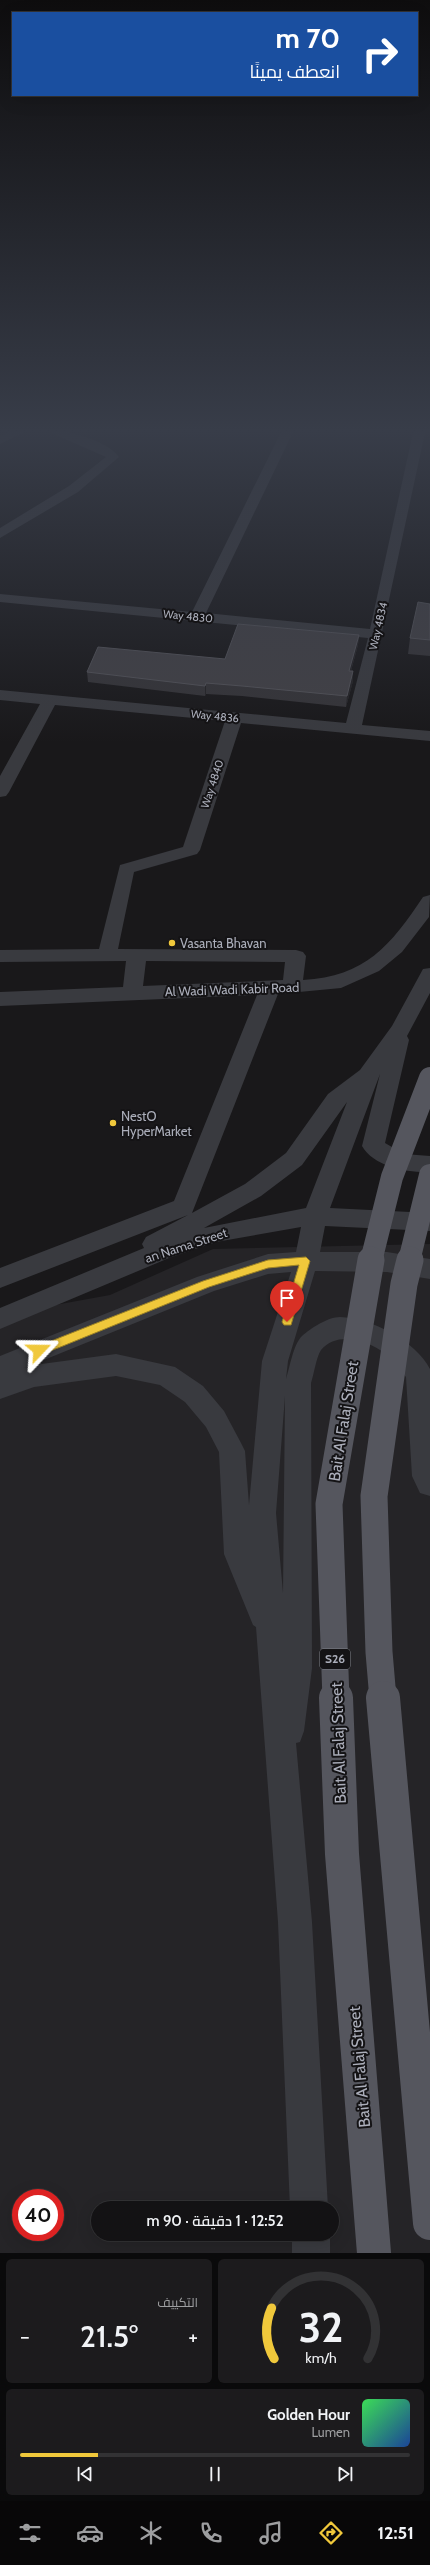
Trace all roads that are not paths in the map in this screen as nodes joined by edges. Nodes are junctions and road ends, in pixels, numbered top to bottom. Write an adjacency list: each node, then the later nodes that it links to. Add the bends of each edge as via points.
1 (238, 533): 4 (street)
2 (398, 533): 5 (street, Way 4834)
3 (0, 598): 4 (street, Way 4830)
4 (197, 617): 5 (street, Way 4830)
5 (376, 634): 9 (street, Way 4834)
6 (0, 695): 7 (street, Way 4836)
7 (50, 700): 8 (street, Way 4836); 11 (street)
8 (234, 718): 9 (street, Way 4836); 15 (street, Way 4840, via 191,850 126,869)
9 (353, 729): 10 (street, Way 4836)
10 (430, 736)
11 (0, 792)
12 (430, 900): 17 (street, Al Wadi Wadi Kabir Road, via 417,924 383,960 346,980)
13 (137, 955): 15 (street); 17 (street, via 296,956); 19 (street)
14 (0, 956): 15 (street)
15 (107, 956)
16 (430, 974): 21 (street)
17 (292, 987): 18 (street, Al Wadi Wadi Kabir Road)
18 (270, 988): 19 (street, Al Wadi Wadi Kabir Road); 31 (street, via 184,1207)
19 (132, 994): 20 (street, Al Wadi Wadi Kabir Road)
20 (0, 999)
21 (401, 1029): 22 (street); 24 (street, via 373,1146 385,1156 417,1165)
22 (368, 1075): 26 (street); 30 (street, via 336,1099 294,1158 253,1190 184,1226)
23 (430, 1078): 42 (main road, Bait Al Falaj Street / S26, bridge, via 392,1177 368,1273 329,1504 342,1854)
24 (430, 1164)
25 (430, 1175): 39 (main road, bridge, via 404,1284 374,1496 378,1652)
26 (315, 1216): 27 (street, an Nama Street); 28 (street); 30 (street, an Nama Street, via 216,1233)
27 (430, 1222)
28 (306, 1261): 29 (street, via 387,1262); 33 (street, via 268,1264 206,1284); 36 (street, via 276,1361 273,1384 262,1513)
29 (430, 1269)
30 (101, 1275): 32 (street, an Nama Street)
31 (0, 1278)
32 (0, 1319)
33 (0, 1367)
34 (0, 1388): 36 (street, via 34,1376 116,1365 166,1375 194,1394 215,1419 232,1451 238,1554)
35 (430, 1484): 37 (street, via 426,1476 418,1373 390,1343 360,1331 339,1327 325,1333 310,1345 298,1384 297,1668)
36 (271, 1634): 37 (street)
37 (284, 1776): 38 (street)
38 (309, 2201)
39 (430, 2223)
40 (311, 2241): 41 (street)
41 (312, 2253)
42 (374, 2253)

